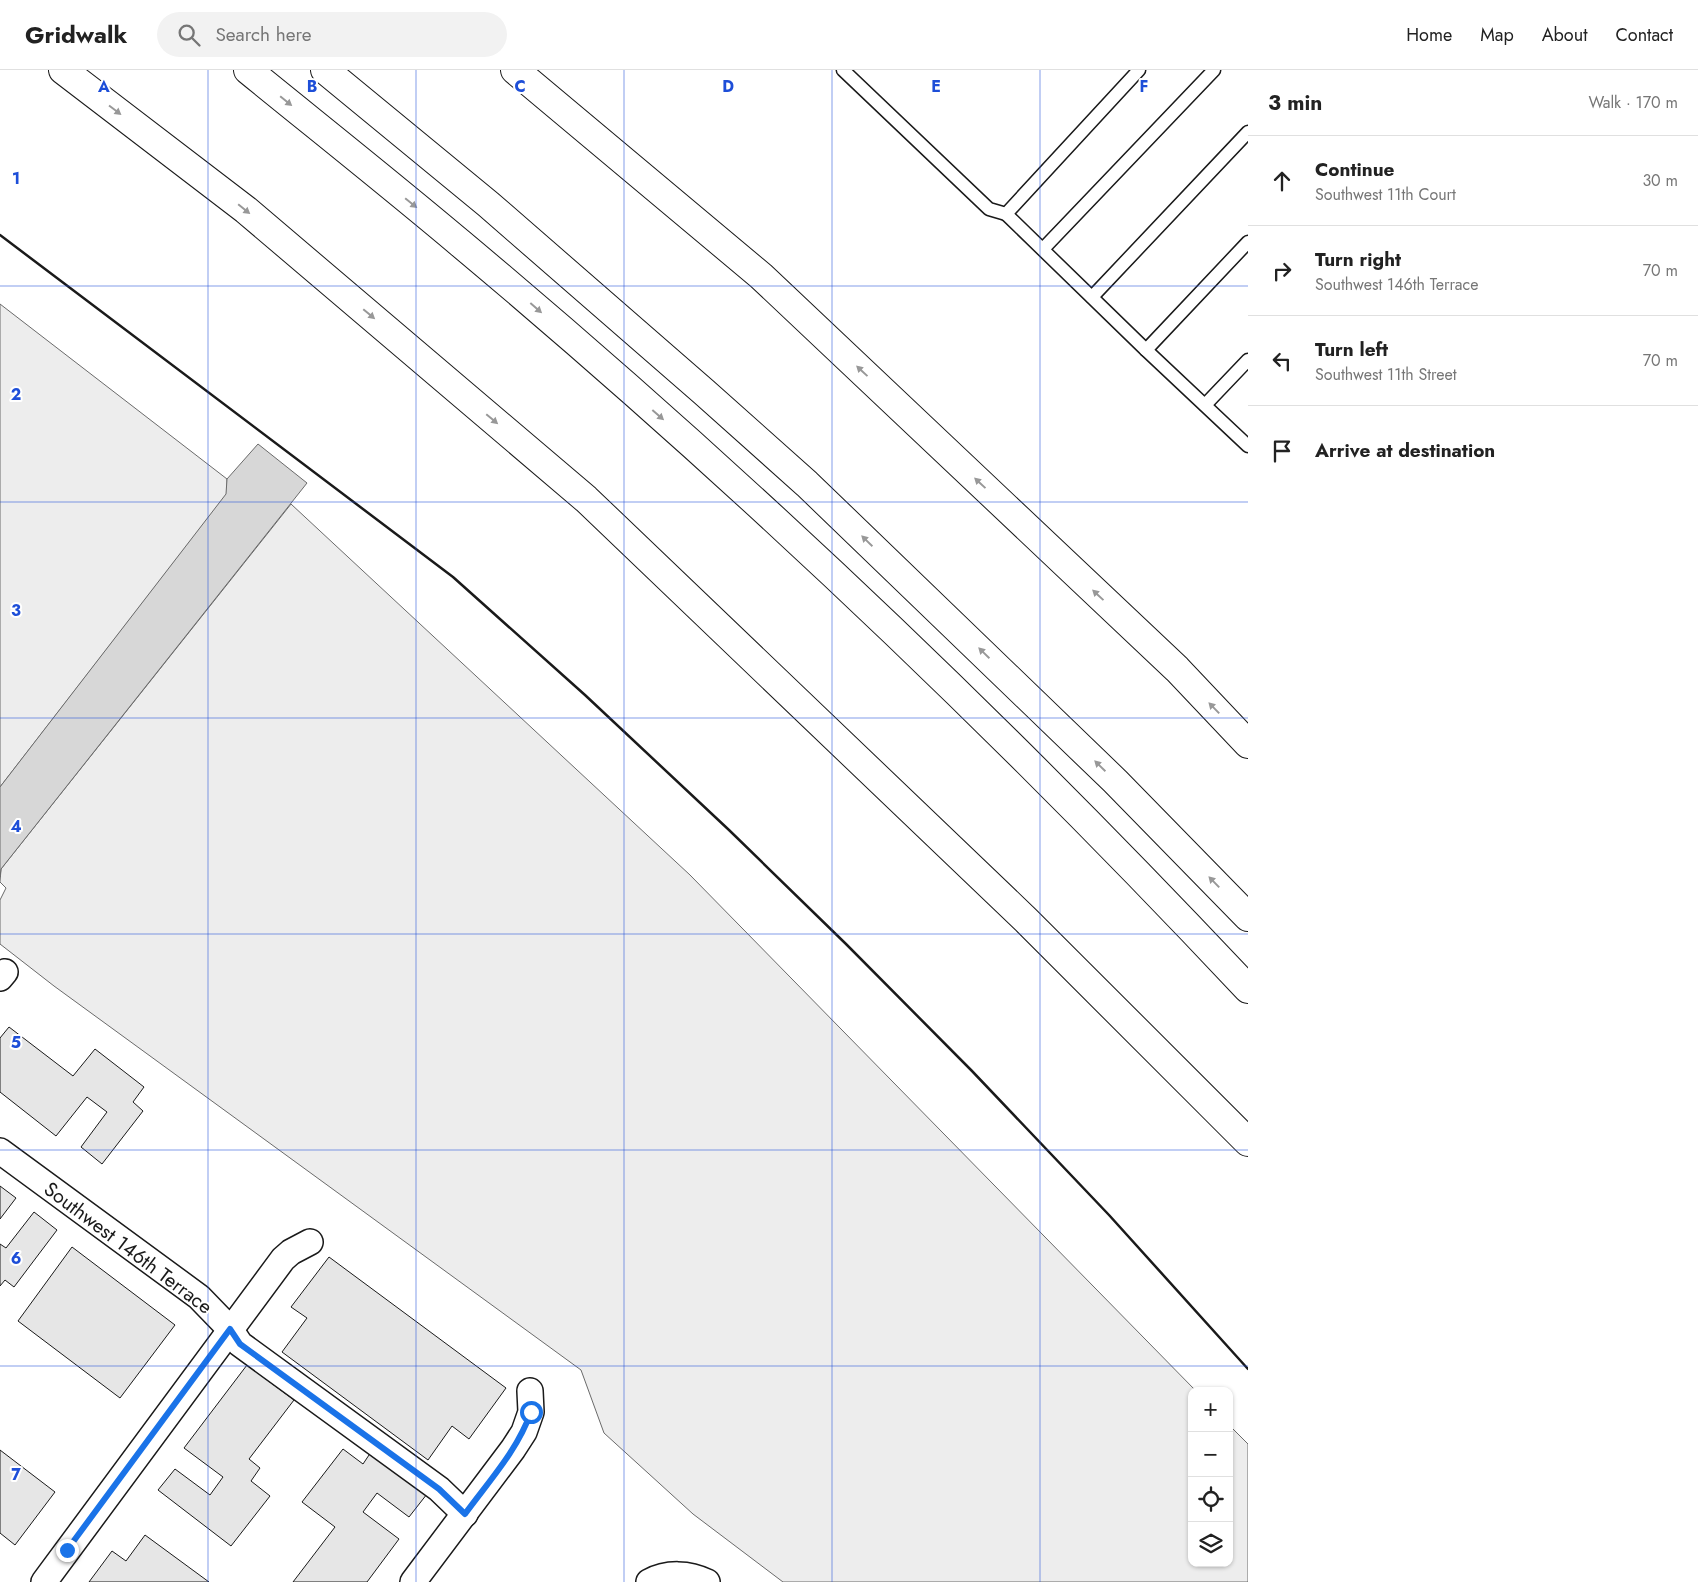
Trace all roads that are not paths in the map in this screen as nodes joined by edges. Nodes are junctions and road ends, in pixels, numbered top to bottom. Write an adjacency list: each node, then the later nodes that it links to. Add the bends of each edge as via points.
1 (63, 70): 20 (highway, one-way to 20, via 246,210 586,499 1026,920)
2 (248, 70): 19 (highway, one-way to 19, via 467,249 774,521 985,720)
3 (325, 70): 18 (highway, one-way to 3, via 1115,781 806,484 531,242)
4 (515, 70): 17 (highway, one-way to 4, via 1177,669 761,276)
5 (842, 70): 9 (lane, via 989,209)
6 (1139, 70): 9 (lane)
7 (1214, 70): 11 (lane)
8 (1248, 132): 12 (lane)
9 (1006, 214): 11 (lane)
10 (1248, 242): 13 (lane)
11 (1043, 249): 12 (lane)
12 (1092, 297): 13 (lane)
13 (1146, 350): 15 (lane)
14 (1248, 360): 15 (lane)
15 (1205, 405): 16 (lane)
16 (1248, 446)
17 (1248, 744)
18 (1248, 918)
19 (1248, 989)
20 (1248, 1142)
21 (0, 1151): 23 (street, Southwest 146th Terrace, via 199,1297)
22 (310, 1242): 23 (street, via 283,1259)
23 (230, 1329): 25 (street, Southwest 146th Terrace, via 240,1344 439,1489); 27 (street)
24 (530, 1391): 25 (street, via 531,1412 524,1432)
25 (465, 1514): 28 (street)
26 (655, 1579): 29 (street, via 685,1575)
27 (44, 1582)
28 (413, 1582)
29 (707, 1582)

